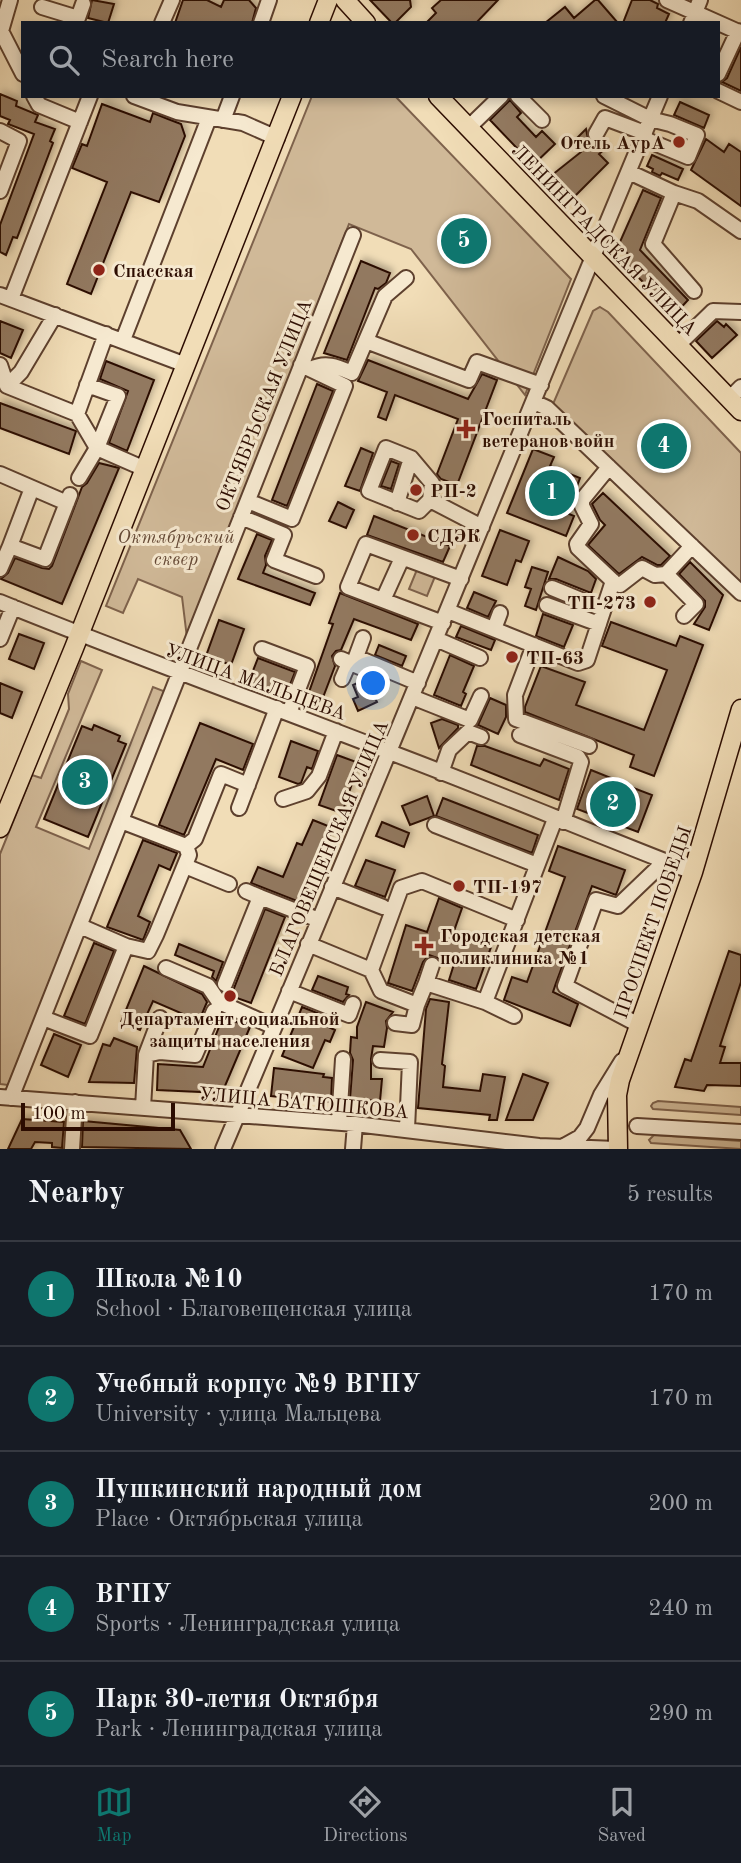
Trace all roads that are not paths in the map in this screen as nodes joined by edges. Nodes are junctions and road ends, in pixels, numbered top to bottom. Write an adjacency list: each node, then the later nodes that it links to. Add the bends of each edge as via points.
1 (10, 0): 18 (street, via 1,31)
2 (172, 0): 11 (street)
3 (269, 0): 12 (street)
4 (328, 0): 13 (main road)
5 (345, 0): 14 (main road)
6 (667, 0): 9 (street)
7 (44, 4): 8 (street, via 78,18); 10 (street)
8 (83, 4)
9 (695, 11): 15 (street)
10 (39, 21)
11 (163, 21)
12 (262, 21)
13 (320, 21)
14 (364, 21)
15 (716, 21)
16 (720, 23): 17 (street)
17 (739, 32): 19 (street)
18 (21, 69)
19 (720, 70)
20 (720, 92): 31 (street)
21 (35, 98): 34 (street, via 39,105)
22 (89, 98): 34 (street)
23 (139, 98): 32 (street, via 177,112)
24 (231, 98): 32 (street)
25 (291, 98): 39 (main road)
26 (440, 98): 35 (main road, ЛЕНИНГРАДСКАЯ УЛИЦА)
27 (499, 98): 35 (street)
28 (520, 98): 33 (street)
29 (606, 98): 36 (street)
30 (659, 98): 36 (street, БЛАГОВЕЩЕНСКАЯ УЛИЦА)
31 (741, 102)
32 (216, 119): 39 (street, via 243,123); 52 (street)
33 (542, 120)
34 (80, 122): 48 (street)
35 (468, 128): 45 (main road, ЛЕНИНГРАДСКАЯ УЛИЦА)
36 (646, 130): 38 (street, via 605,118); 40 (street, БЛАГОВЕЩЕНСКАЯ УЛИЦА)
37 (0, 131): 41 (street, via 19,141)
38 (596, 134)
39 (277, 138): 56 (main road)
40 (629, 172): 42 (street); 45 (street, БЛАГОВЕЩЕНСКАЯ УЛИЦА)
41 (0, 191)
42 (674, 193): 43 (street, via 698,201); 47 (street, via 653,244)
43 (741, 231)
44 (353, 235): 57 (street, ОКТЯБРЬСКАЯ УЛИЦА)
45 (593, 257): 54 (main road, ЛЕНИНГРАДСКАЯ УЛИЦА); 59 (street, БЛАГОВЕЩЕНСКАЯ УЛИЦА)
46 (406, 278): 53 (street, via 385,296)
47 (694, 291)
48 (6, 297): 50 (street)
49 (741, 312): 54 (street, via 713,311)
50 (55, 315): 51 (street); 60 (street, via 21,372)
51 (106, 334): 52 (street); 58 (street)
52 (123, 340): 56 (street)
53 (366, 341): 57 (street, via 352,373 326,364); 59 (street, via 469,380 477,362)
54 (678, 345): 62 (main road, ЛЕНИНГРАДСКАЯ УЛИЦА)
55 (0, 365): 60 (street)
56 (186, 365): 67 (main road)
57 (306, 367): 72 (street, ОКТЯБРЬСКАЯ УЛИЦА); 72 (street, via 345,386 292,519)
58 (87, 385): 63 (street); 64 (street, via 118,396)
59 (541, 385): 61 (street, БЛАГОВЕЩЕНСКАЯ УЛИЦА)
60 (7, 386): 63 (street)
61 (534, 402): 66 (street, via 547,408); 75 (street, БЛАГОВЕЩЕНСКАЯ УЛИЦА)
62 (738, 403)
63 (77, 414): 64 (street)
64 (97, 448): 67 (street); 69 (street)
65 (411, 458): 71 (street, via 432,483); 73 (street); 73 (street, via 386,448 369,491)
66 (609, 467): 77 (street); 83 (street, via 582,500 591,524 577,544)
67 (145, 469): 95 (main road)
68 (0, 474): 70 (street)
69 (79, 478)
70 (32, 488): 76 (street); 76 (street, via 69,499 44,559)
71 (430, 500): 73 (street, via 419,511); 75 (street)
72 (248, 501): 74 (street, ОКТЯБРЬСКАЯ УЛИЦА)
73 (397, 503)
74 (242, 517): 81 (street, via 284,535 274,560); 102 (street, ОКТЯБРЬСКАЯ УЛИЦА)
75 (482, 527): 82 (street, БЛАГОВЕЩЕНСКАЯ УЛИЦА)
76 (9, 546): 79 (street)
77 (692, 547): 80 (street); 85 (street)
78 (402, 558): 82 (street); 86 (street); 86 (street, via 366,544 348,587)
79 (0, 569)
80 (666, 574): 83 (street, via 655,575 642,568 620,584); 91 (street, via 696,604)
81 (316, 576)
82 (461, 579): 92 (street, БЛАГОВЕЩЕНСКАЯ УЛИЦА)
83 (613, 581): 89 (street)
84 (552, 588): 89 (street)
85 (741, 593)
86 (383, 600): 92 (street)
87 (7, 605): 95 (street, УЛИЦА МАЛЬЦЕВА); 97 (street)
88 (547, 605): 93 (street)
89 (603, 609): 93 (street)
90 (500, 612): 94 (street)
91 (684, 616)
92 (445, 617): 94 (street); 98 (street, БЛАГОВЕЩЕНСКАЯ УЛИЦА)
93 (598, 624): 99 (street, via 583,662)
94 (494, 629): 99 (street)
95 (79, 634): 102 (street, УЛИЦА МАЛЬЦЕВА); 120 (main road)
96 (363, 638): 104 (street, via 356,657)
97 (0, 639)
98 (436, 639): 101 (street); 104 (street, БЛАГОВЕЩЕНСКАЯ УЛИЦА)
99 (534, 645): 111 (street, via 515,695 516,719)
100 (262, 649): 107 (street, via 307,666)
101 (480, 658)
102 (180, 673): 107 (street, УЛИЦА МАЛЬЦЕВА); 118 (street, ОКТЯБРЬСКАЯ УЛИЦА)
103 (342, 679): 104 (street, via 345,661)
104 (416, 689): 108 (street); 112 (street, БЛАГОВЕЩЕНСКАЯ УЛИЦА)
105 (481, 696): 108 (street)
106 (741, 709): 125 (main road, ПРОСПЕКТ ПОБЕДЫ)
107 (283, 711): 109 (street, УЛИЦА МАЛЬЦЕВА); 114 (street)
108 (473, 730): 113 (street, via 449,750)
109 (336, 732): 112 (street, УЛИЦА МАЛЬЦЕВА); 115 (street, via 319,776 307,791)
110 (520, 734): 117 (street, via 581,762)
111 (589, 747)
112 (387, 758): 113 (street, УЛИЦА МАЛЬЦЕВА); 127 (street, БЛАГОВЕЩЕНСКАЯ УЛИЦА)
113 (441, 773): 117 (street, УЛИЦА МАЛЬЦЕВА)
114 (248, 785): 116 (street); 121 (street, via 221,774 195,839)
115 (283, 799)
116 (239, 808)
117 (559, 820): 122 (street, УЛИЦА МАЛЬЦЕВА); 124 (street)
118 (121, 821): 121 (street); 133 (street, ОКТЯБРЬСКАЯ УЛИЦА)
119 (435, 825): 124 (street)
120 (0, 828)
121 (186, 846): 123 (street)
122 (665, 861): 125 (street, УЛИЦА МАЛЬЦЕВА); 150 (street, via 618,906 596,900 565,986)
123 (185, 866): 126 (street); 135 (street, via 148,951)
124 (537, 866): 132 (street)
125 (693, 872): 150 (main road, ПРОСПЕКТ ПОБЕДЫ)
126 (229, 884)
127 (332, 887): 130 (street); 131 (street, БЛАГОВЕЩЕНСКАЯ УЛИЦА)
128 (246, 891): 129 (street)
129 (260, 897): 131 (street); 140 (street)
130 (383, 907)
131 (319, 920): 134 (street, БЛАГОВЕЩЕНСКАЯ УЛИЦА)
132 (517, 920): 138 (street, via 422,881 401,888); 142 (street)
133 (80, 926): 135 (street); 147 (street, ОКТЯБРЬСКАЯ УЛИЦА)
134 (308, 944): 138 (street); 141 (street, БЛАГОВЕЩЕНСКАЯ УЛИЦА)
135 (125, 946): 147 (street, via 90,1036)
136 (432, 965): 139 (street)
137 (166, 968): 151 (street, via 208,986 219,1002)
138 (371, 970): 144 (street, via 381,991)
139 (426, 983): 142 (street); 144 (street)
140 (225, 984)
141 (289, 990): 143 (street, via 349,1015); 151 (street, БЛАГОВЕЩЕНСКАЯ УЛИЦА)
142 (485, 1002): 146 (street)
143 (353, 1004)
144 (417, 1005): 149 (street, via 412,1025)
145 (214, 1011): 153 (street, via 195,1055)
146 (514, 1016)
147 (43, 1018): 156 (street, ОКТЯБРЬСКАЯ УЛИЦА)
148 (160, 1018): 153 (street)
149 (395, 1023)
150 (639, 1025): 152 (main road, ПРОСПЕКТ ПОБЕДЫ)
151 (274, 1027): 159 (street, БЛАГОВЕЩЕНСКАЯ УЛИЦА)
152 (629, 1051): 166 (street, via 587,1128); 170 (main road, ПРОСПЕКТ ПОБЕДЫ, via 617,1095)
153 (146, 1055): 158 (street)
154 (343, 1059): 160 (street)
155 (380, 1060): 163 (street, via 410,1062)
156 (6, 1097): 157 (street, УЛИЦА БАТЮШКОВА)
157 (75, 1102): 158 (street, УЛИЦА БАТЮШКОВА); 167 (street)
158 (143, 1108): 159 (street, УЛИЦА БАТЮШКОВА)
159 (237, 1115): 160 (street, УЛИЦА БАТЮШКОВА); 168 (street, БЛАГОВЕЩЕНСКАЯ УЛИЦА)
160 (339, 1123): 161 (street, УЛИЦА БАТЮШКОВА)
161 (355, 1124): 163 (street, УЛИЦА БАТЮШКОВА); 169 (street)
162 (637, 1126): 164 (street)
163 (407, 1129): 165 (street, УЛИЦА БАТЮШКОВА)
164 (741, 1132)
165 (538, 1147): 166 (street, УЛИЦА БАТЮШКОВА)
166 (562, 1147): 170 (street, УЛИЦА БАТЮШКОВА)
167 (72, 1149)
168 (223, 1149)
169 (353, 1149)
170 (617, 1149)

